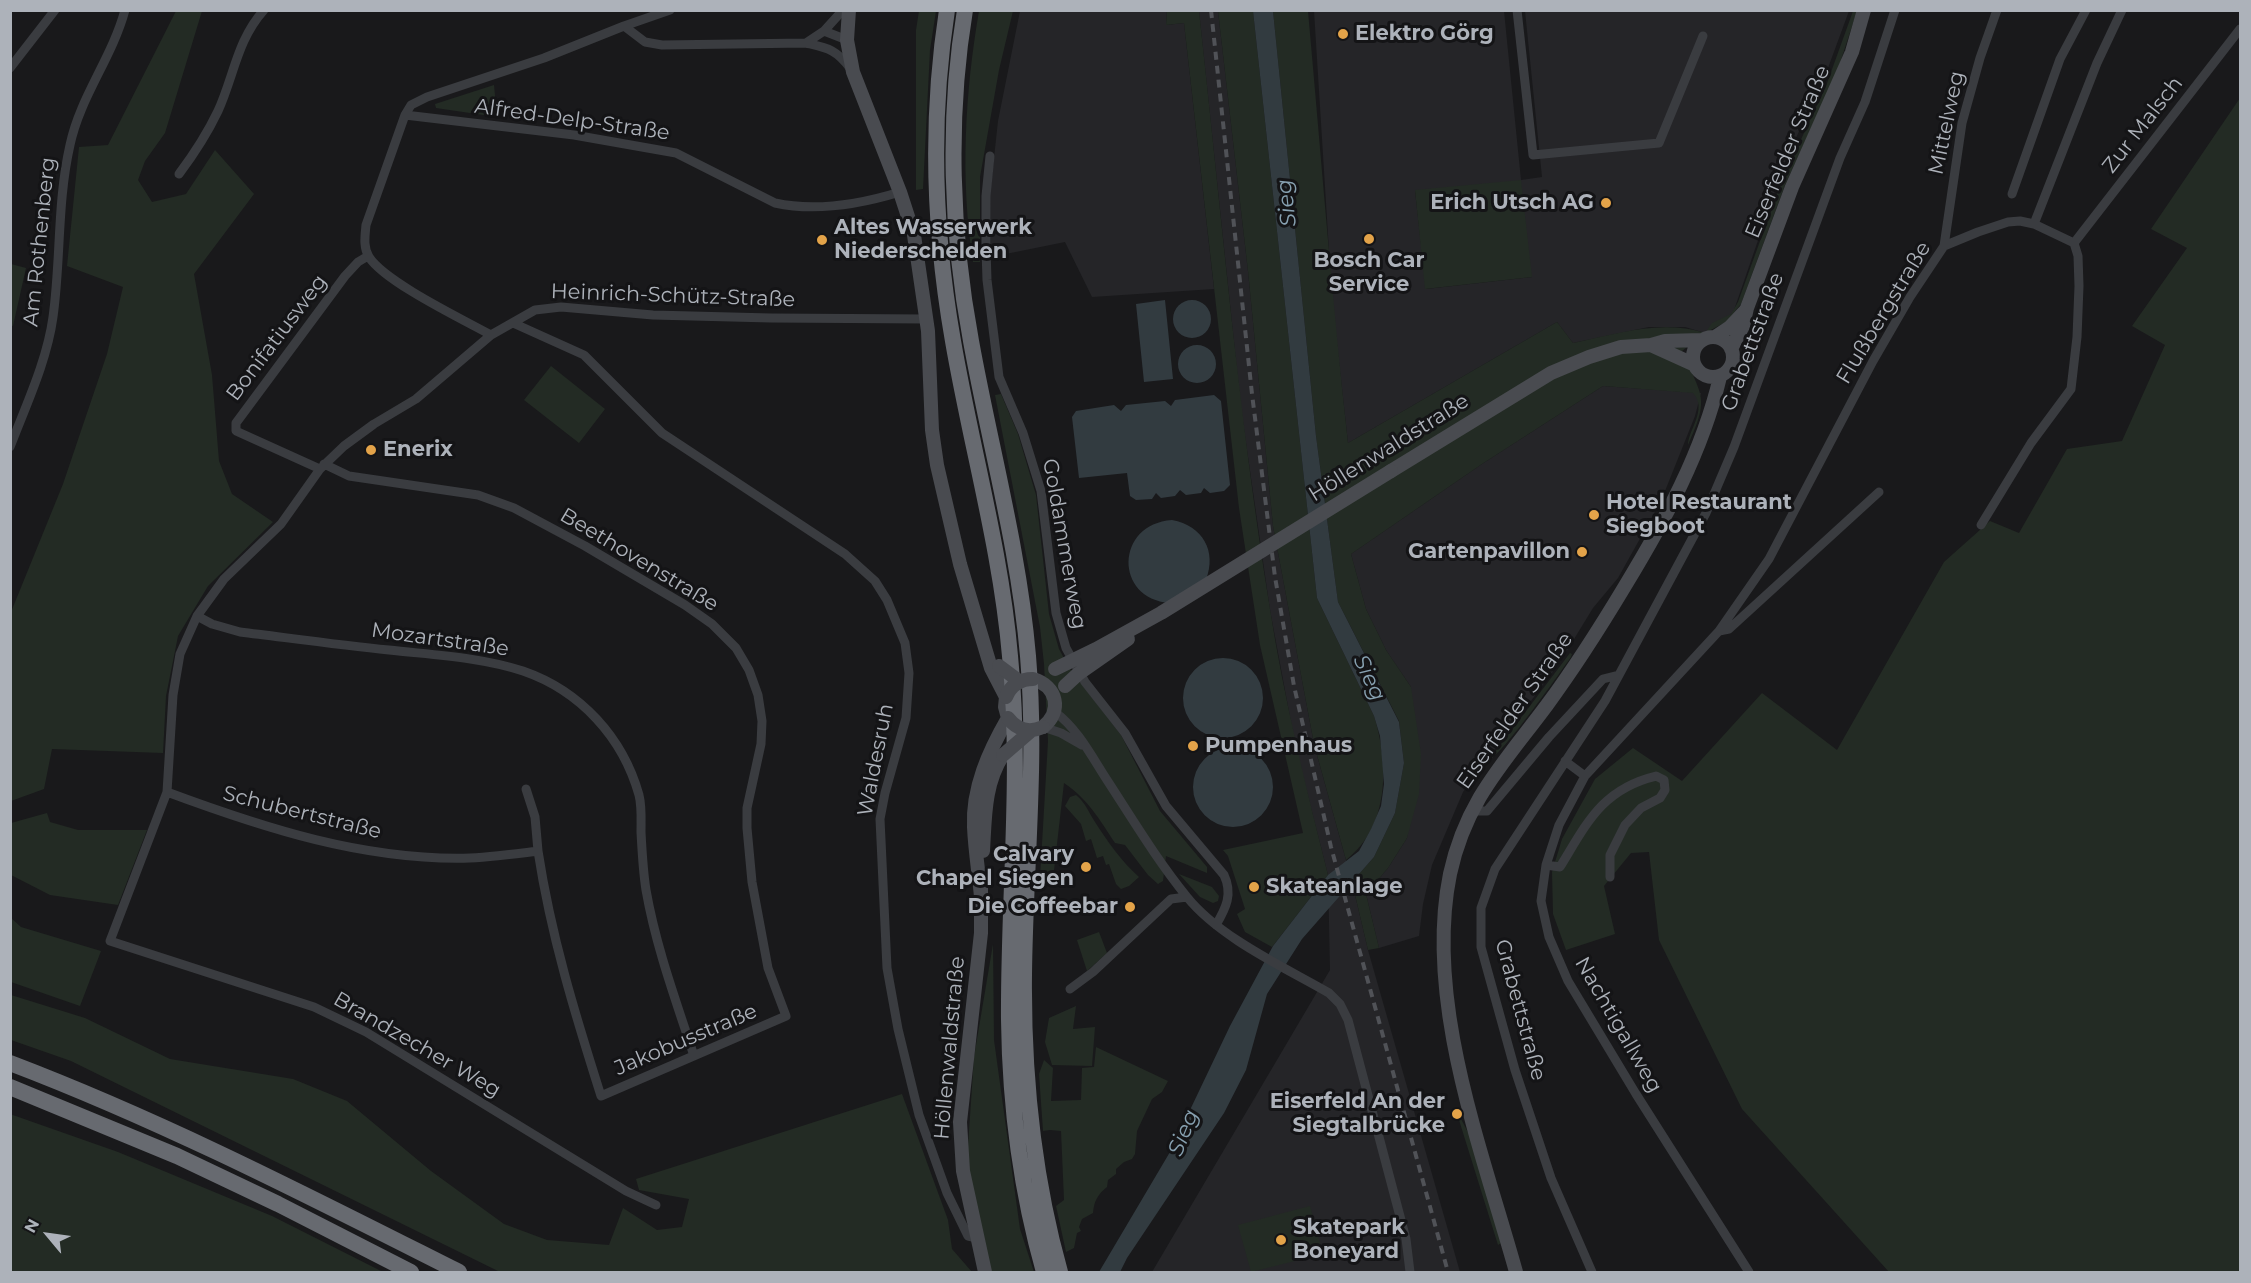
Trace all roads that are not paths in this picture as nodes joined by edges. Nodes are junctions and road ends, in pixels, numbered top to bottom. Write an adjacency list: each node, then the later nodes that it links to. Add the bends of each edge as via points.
1 (55, 10): 22 (street)
2 (125, 10): 44 (street, Am Rothenberg, via 70,143 60,204 53,319)
3 (264, 10): 26 (street, via 246,34 214,119)
4 (670, 10): 15 (street)
5 (843, 10): 17 (street)
6 (849, 10): 19 (street, Höllenwaldstraße)
7 (947, 10): 78 (highway, via 937,126 940,250 953,343 991,528 1010,654 1015,760 1009,973 1011,1078 1026,1193)
8 (965, 10): 78 (highway, via 955,127 958,248 970,340 1009,526 1028,652 1032,770 1024,973 1027,1076)
9 (1517, 10): 18 (street, via 1533,155 1659,143)
10 (1864, 10): 33 (street, Eiserfelder Straße, via 1848,61 1792,187)
11 (1895, 10): 52 (street, Grabettstraße, via 1865,102 1840,158 1734,447 1706,513)
12 (1997, 10): 31 (street, Mittelweg, via 1962,123)
13 (2086, 10): 28 (street, via 2060,59)
14 (2122, 10): 29 (street)
15 (624, 26): 20 (street, via 645,42 662,45); 24 (street, via 427,97 411,105)
16 (2241, 29): 30 (street, Zur Malsch)
17 (824, 31): 19 (street); 20 (street)
18 (1703, 36)
19 (847, 40): 21 (street); 23 (street, Höllenwaldstraße)
20 (806, 43): 21 (street)
21 (828, 48): 23 (street)
22 (10, 68)
23 (853, 72): 27 (street, Höllenwaldstraße)
24 (405, 115): 27 (street, Alfred-Delp-Straße, via 573,135 676,153 775,203 792,206 830,206); 32 (street, via 366,225 364,242)
25 (990, 156): 69 (street, Goldammerweg, via 986,196 987,280 999,377 1041,491 1056,613 1066,648 1085,682 1125,733 1166,806 1224,875 1229,885 1228,905)
26 (178, 174)
27 (900, 192): 34 (street, Höllenwaldstraße, via 914,235)
28 (2012, 194)
29 (2034, 224): 30 (street, Flußbergstraße); 31 (street, Flußbergstraße, via 2008,222)
30 (2074, 243): 47 (street, via 2079,286 2071,389 2031,443)
31 (1944, 246): 50 (street, Flußbergstraße, via 1873,361 1769,559)
32 (368, 256): 36 (street, via 415,293); 45 (street, Bonifatiusweg, via 345,276 237,423 236,431)
33 (1748, 308): 37 (street, Eiserfelder Straße, via 1730,327); 39 (street, Eiserfelder Straße)
34 (926, 319): 35 (street, Heinrich-Schütz-Straße, via 653,315 561,307 535,310); 51 (street, Höllenwaldstraße, via 933,444 960,564)
35 (513, 322): 36 (street, Heinrich-Schütz-Straße); 77 (street, Waldesruh, via 585,355 662,433 845,554 875,581 886,600 905,643 909,673 906,718 880,819 887,968 919,1115 947,1193 968,1236)
36 (491, 335): 45 (street, Heinrich-Schütz-Straße, via 416,399 344,446)
37 (1708, 339): 38 (street, Höllenwaldstraße); 39 (street, via 1728,343); 40 (street, via 1693,351)
38 (1651, 345): 40 (street, Höllenwaldstraße); 48 (street, Höllenwaldstraße, bridge, via 1621,347 1551,374)
39 (1731, 349): 42 (street, via 1730,368)
40 (1693, 364): 41 (street)
41 (1705, 376): 42 (street); 43 (street)
42 (1720, 377): 43 (street, Eiserfelder Straße)
43 (1712, 408): 63 (street, Eiserfelder Straße, via 1676,497 1638,565 1547,705 1486,784)
44 (10, 447)
45 (322, 466): 49 (street, Heinrich-Schütz-Straße, via 281,524 224,579); 72 (street, Beethovenstraße, via 349,476 478,495 514,508 685,605 736,648 752,678 762,721 747,828 752,882 768,968)
46 (1879, 492): 50 (street, Flußbergstraße, via 1730,628)
47 (1981, 525)
48 (1161, 613): 53 (street, Höllenwaldstraße, bridge); 55 (street, Höllenwaldstraße, bridge, via 1078,674 1065,686)
49 (197, 616): 62 (street, Heinrich-Schütz-Straße, via 180,654 173,695); 73 (street, Mozartstraße, via 240,632 502,666 525,672 559,689 590,712 614,738 632,770 640,799 646,889 657,945)
50 (1719, 631): 60 (street, Flußbergstraße)
51 (985, 647): 53 (street, Höllenwaldstraße, bridge, via 999,666); 54 (street, Höllenwaldstraße)
52 (1619, 675): 59 (street, Grabettstraße); 63 (street, via 1603,679 1486,811)
53 (1034, 680): 54 (street, Höllenwaldstraße, bridge); 55 (street, Höllenwaldstraße, via 1052,691)
54 (1003, 693): 56 (street, Höllenwaldstraße)
55 (1055, 705): 57 (street, Höllenwaldstraße); 58 (street)
56 (1005, 722): 57 (street, bridge); 67 (street, Höllenwaldstraße, via 982,773 977,799 974,826)
57 (1037, 729): 58 (street, via 1061,733); 67 (street, Höllenwaldstraße, bridge, via 1003,755 992,776 986,802)
58 (1086, 748): 68 (street)
59 (1565, 761): 60 (street); 85 (street, Grabettstraße, via 1495,869 1481,908 1481,947 1515,1070 1551,1178)
60 (1585, 776): 65 (street, Nachtigallweg, via 1559,825)
61 (526, 789): 64 (street, via 535,817)
62 (167, 792): 64 (street, Schubertstraße, via 247,822 360,850 469,858); 70 (street, Heinrich-Schütz-Straße)
63 (1471, 811): 84 (street, Eiserfelder Straße, via 1450,874 1444,961 1460,1074)
64 (538, 851): 73 (street, Jakobusstraße, via 564,976 601,1096)
65 (1546, 865): 66 (street, via 1560,867 1589,820 1611,795 1635,781 1656,776 1664,780 1665,790 1660,798 1641,808 1625,825 1611,855); 86 (street, Nachtigallweg, via 1541,901 1549,937 1568,981)
66 (1610, 877)
67 (981, 897): 77 (street, Höllenwaldstraße, via 981,933 960,1122 963,1171)
68 (1187, 897): 69 (street); 71 (street, via 1171,899)
69 (1216, 925): 83 (street, via 1329,993 1340,1004 1406,1239)
70 (110, 941): 76 (street, Brandzecher Weg, via 314,1007 366,1032 626,1191)
71 (1070, 989)
72 (786, 1016): 73 (street, Jakobusstraße)
73 (694, 1056)
74 (10, 1063): 80 (highway, via 188,1137)
75 (10, 1087): 79 (highway, via 177,1156)
76 (656, 1205)
77 (977, 1238): 81 (street, Höllenwaldstraße)
78 (1046, 1260): 82 (highway)
79 (411, 1272)
80 (459, 1272)
81 (985, 1272)
82 (1060, 1272)
83 (1410, 1272)
84 (1516, 1272)
85 (1592, 1272)
86 (1749, 1272)

